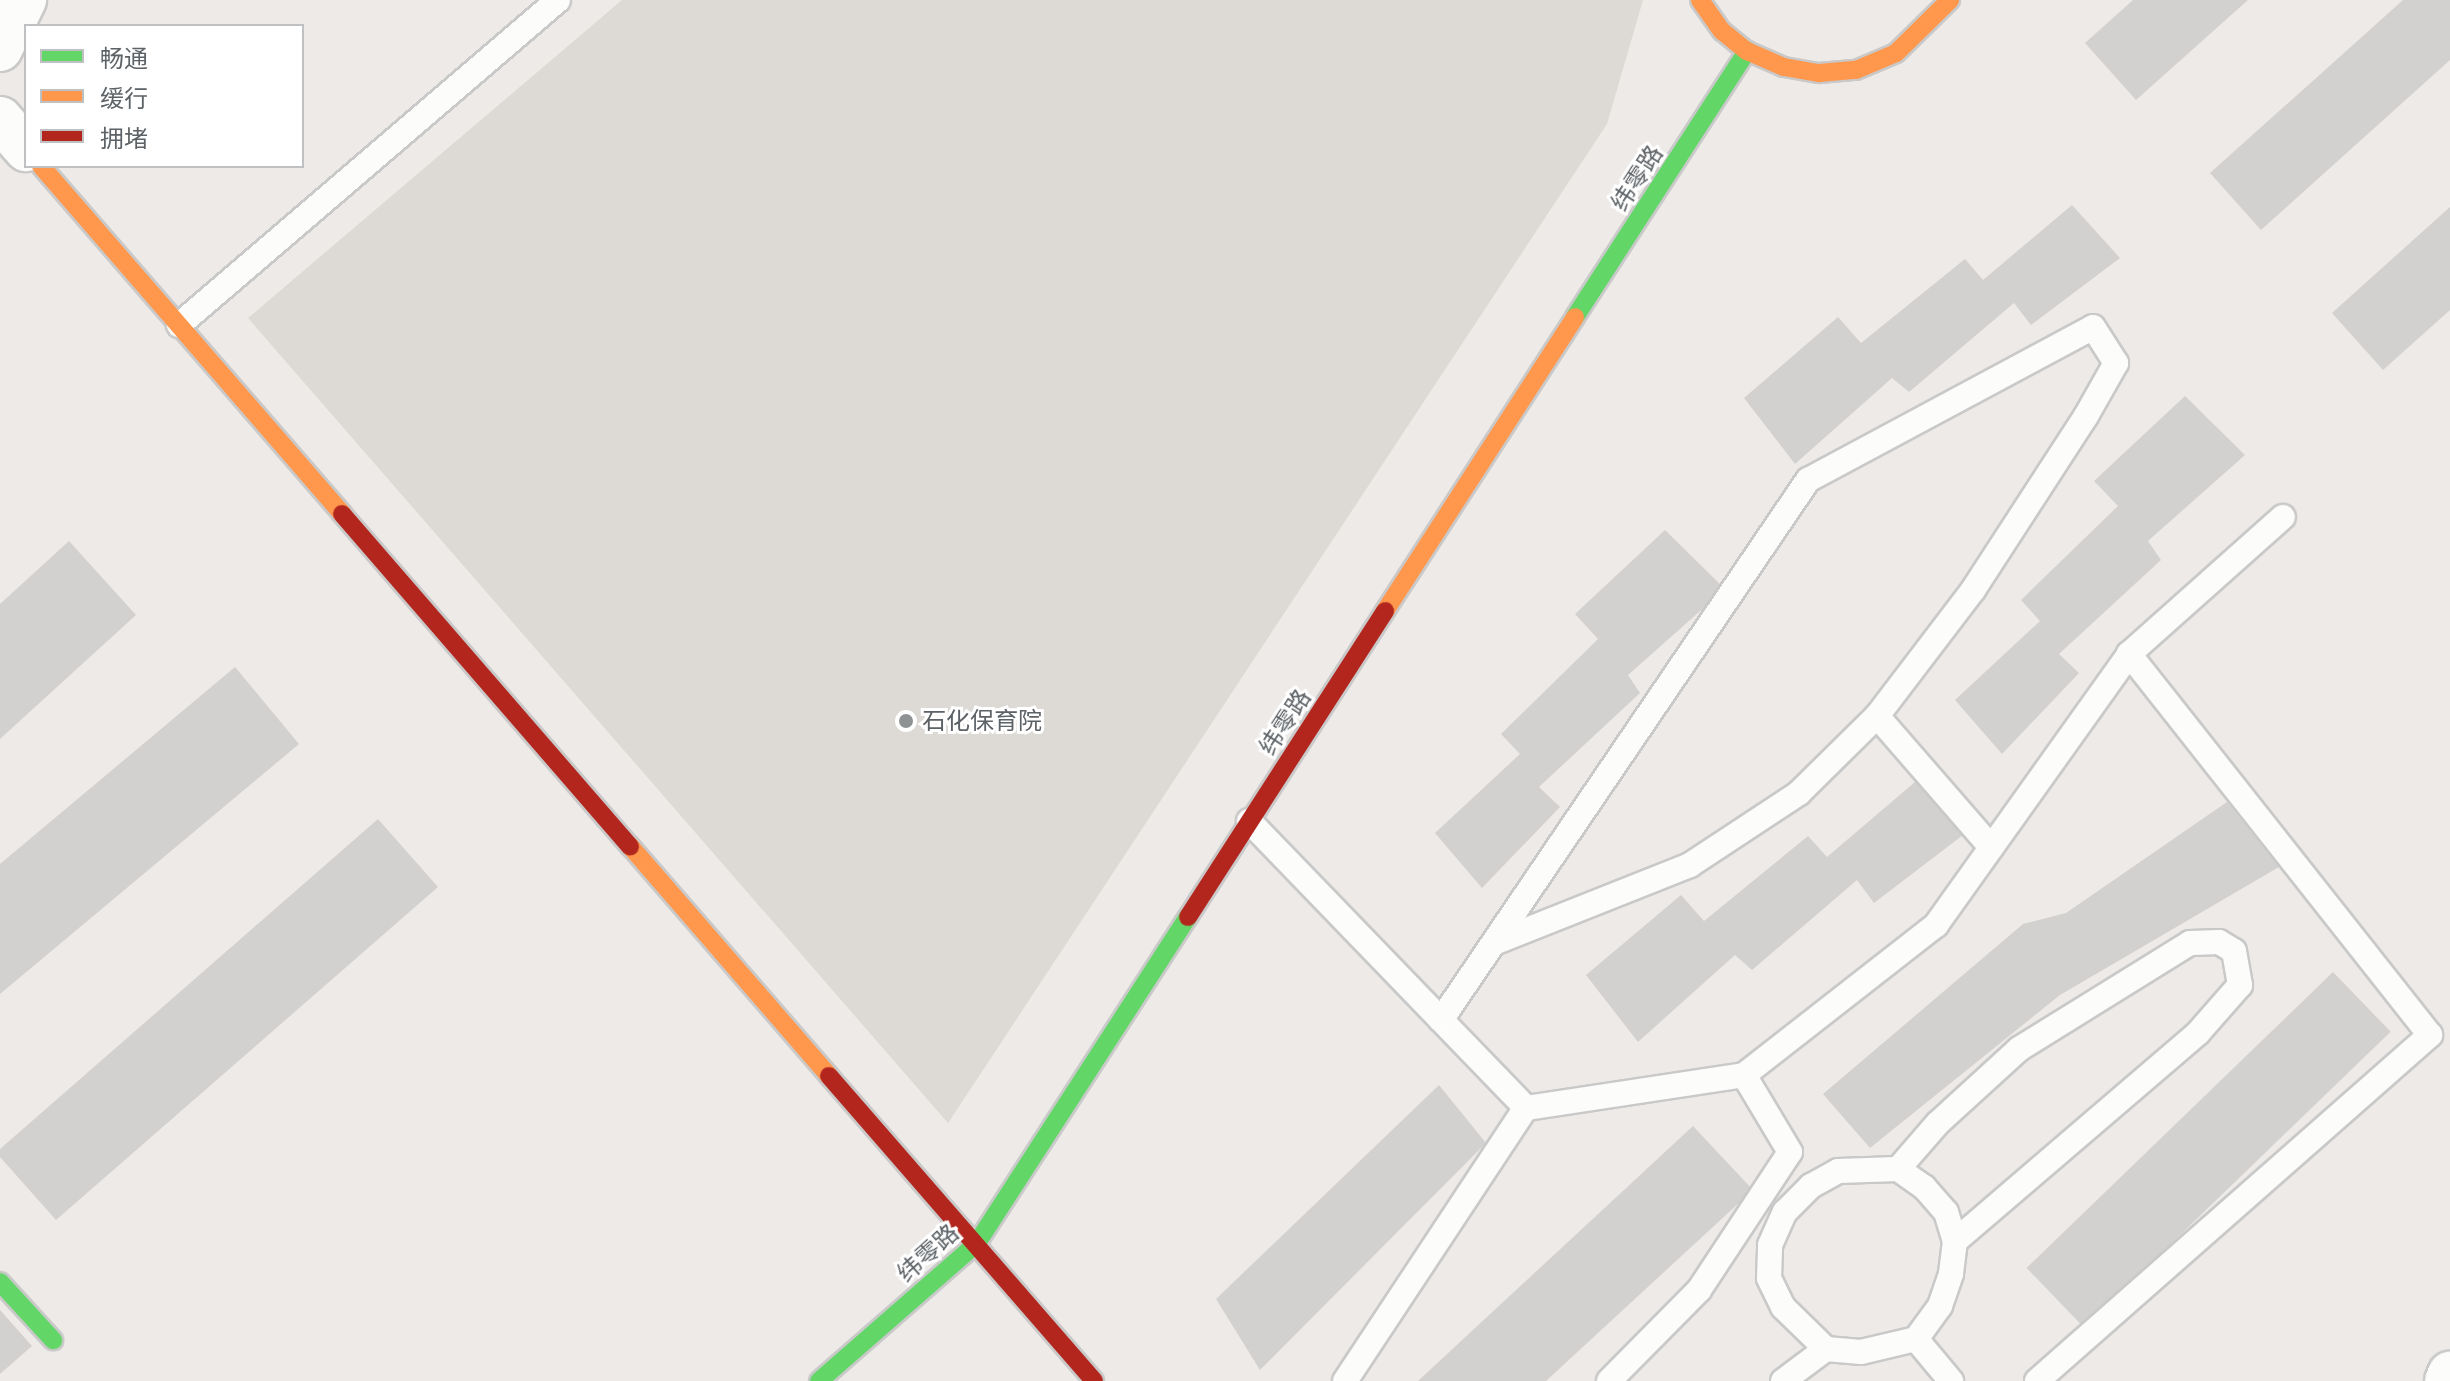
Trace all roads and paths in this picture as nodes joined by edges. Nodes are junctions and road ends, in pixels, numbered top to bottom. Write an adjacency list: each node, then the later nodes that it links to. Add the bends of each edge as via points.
1 (24, 0): 5 (street)
2 (558, 0): 10 (lane)
3 (1700, 0): 6 (street, via 1722,31)
4 (1950, 0): 6 (street, via 1896,53 1856,70 1784,67)
5 (0, 49)
6 (1747, 51): 14 (street, 纬零路)
7 (0, 119): 8 (street)
8 (24, 147)
9 (43, 168): 10 (street)
10 (179, 325): 24 (street)
11 (2283, 517): 12 (lane)
12 (2129, 654): 15 (lane); 36 (lane, via 2430,1035)
13 (1877, 716): 15 (lane); 16 (lane, via 1799,793 1690,865); 16 (lane, via 1973,590 2116,363 2093,327 1808,480)
14 (1249, 821): 17 (lane); 24 (street, 纬零路)
15 (1991, 847): 18 (lane, via 1936,925)
16 (1494, 943): 17 (lane)
17 (1441, 1020): 19 (lane)
18 (1744, 1075): 19 (lane); 20 (lane)
19 (1526, 1108): 32 (lane)
20 (1790, 1152): 22 (lane); 33 (lane, via 1699,1290)
21 (1898, 1169): 22 (lane, via 1838,1171); 23 (lane, via 1946,1212); 23 (lane, via 1938,1123 2019,1049 2190,943 2219,942 2234,951 2240,985 2198,1033)
22 (1811, 1186): 28 (lane, via 1785,1212 1770,1245 1769,1278 1800,1328)
23 (1955, 1241): 26 (lane, via 1940,1306)
24 (977, 1243): 30 (street, 纬零路); 31 (street)
25 (0, 1282): 27 (street)
26 (1916, 1339): 28 (lane, via 1861,1352); 35 (lane)
27 (53, 1340)
28 (1826, 1349): 34 (lane)
29 (2450, 1374): 37 (street)
30 (819, 1381)
31 (1094, 1381)
32 (1345, 1381)
33 (1609, 1381)
34 (1783, 1381)
35 (1951, 1381)
36 (2037, 1381)
37 (2447, 1381)

